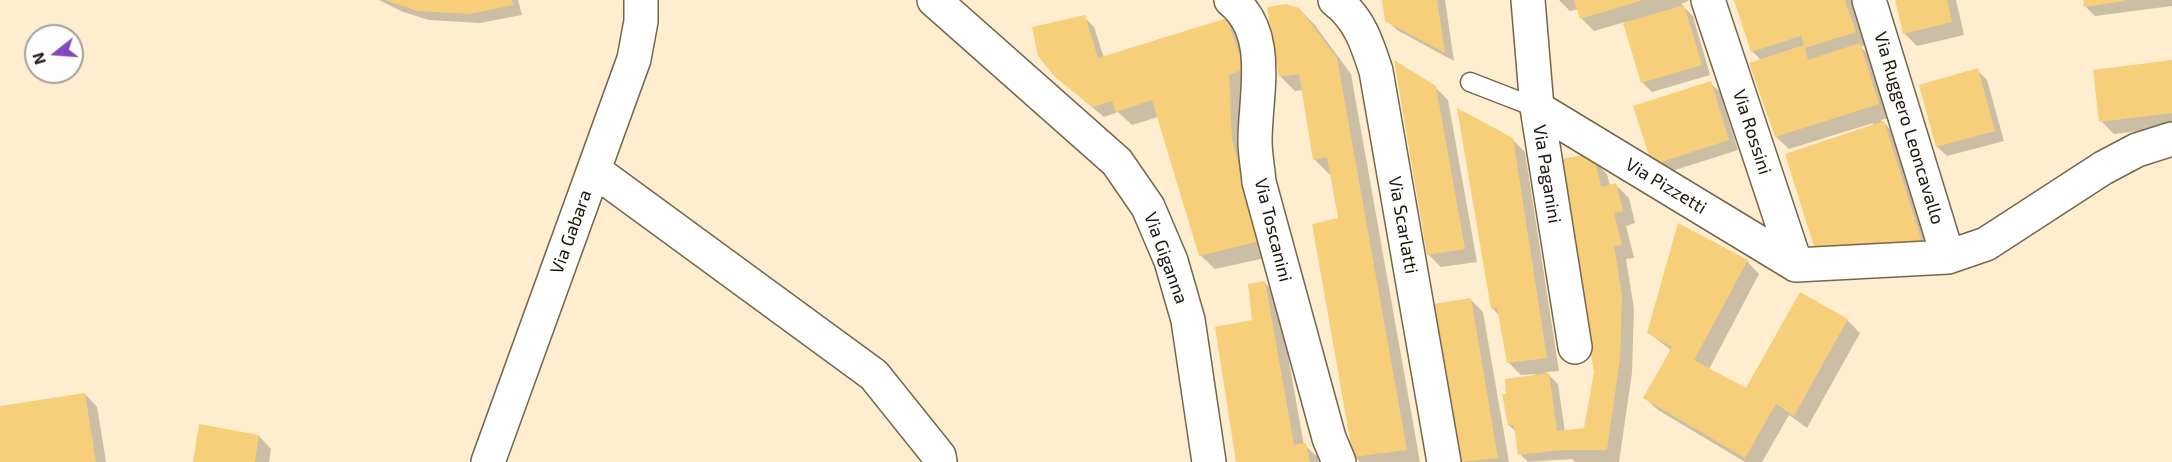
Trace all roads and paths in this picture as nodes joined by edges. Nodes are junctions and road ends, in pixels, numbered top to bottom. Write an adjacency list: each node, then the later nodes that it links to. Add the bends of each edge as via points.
1 (641, 0): 11 (street, Via Gabara, via 634,60)
2 (1231, 0): 18 (street, Via Toscanini, via 1240,7 1251,29 1258,55 1261,82 1255,141 1259,182 1329,438)
3 (1335, 0): 19 (street, Via Scarlatti, via 1348,9 1364,35 1376,70)
4 (1528, 0): 9 (street, Via Paganini)
5 (1708, 0): 13 (street, Via Rossini)
6 (1869, 0): 12 (street, Via Ruggero Leoncavallo)
7 (938, 1): 17 (street, Via Giganna, via 985,48 1118,162 1148,207 1171,261 1188,320)
8 (1470, 82): 9 (lane)
9 (1537, 108): 13 (street, Via Pizzetti); 14 (street, Via Paganini)
10 (2172, 139): 12 (street, via 2137,150 1986,244)
11 (594, 170): 15 (street, Via Gabara); 16 (street, via 874,375)
12 (1948, 257): 13 (street)
13 (1796, 265)
14 (1575, 347)
15 (488, 462)
16 (940, 462)
17 (1209, 462)
18 (1339, 462)
19 (1444, 462)

